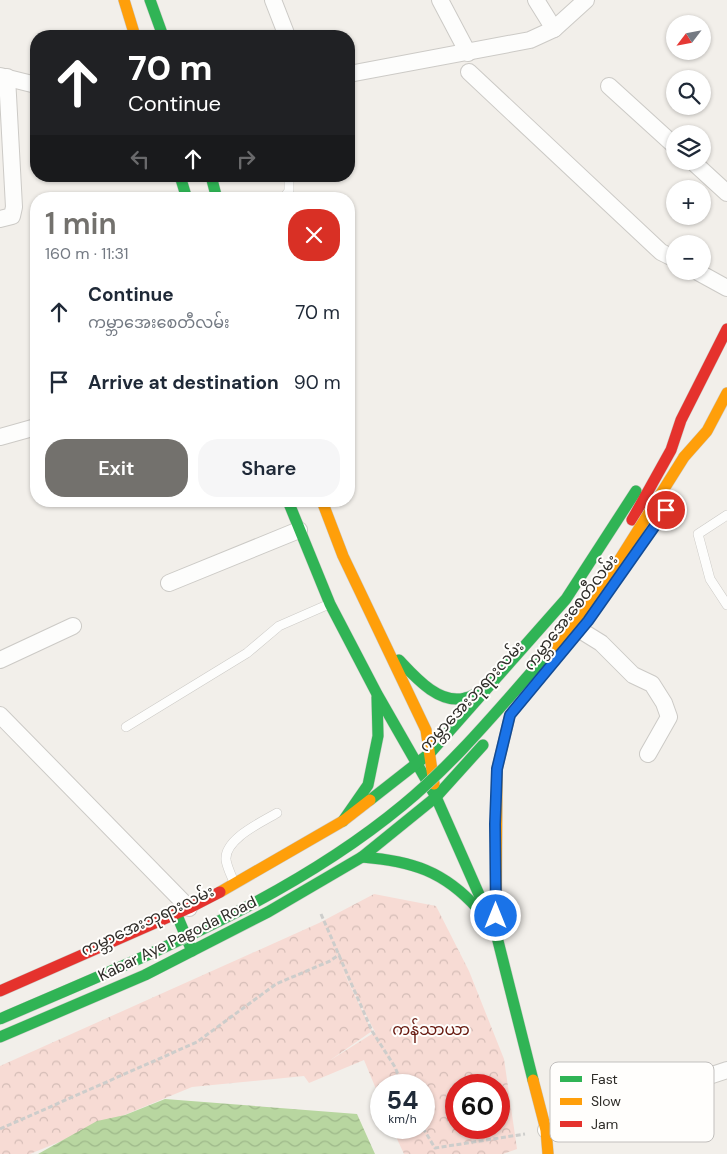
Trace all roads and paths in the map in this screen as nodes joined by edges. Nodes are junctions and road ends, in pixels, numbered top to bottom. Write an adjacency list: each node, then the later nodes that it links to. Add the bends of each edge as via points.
1 (124, 0): 8 (main road)
2 (150, 0): 9 (main road)
3 (273, 0): 10 (street)
4 (440, 0): 11 (street)
5 (536, 0): 7 (street)
6 (586, 0): 7 (street)
7 (554, 29): 11 (street, via 530,40)
8 (133, 30)
9 (161, 30)
10 (285, 30)
11 (468, 53): 13 (street)
12 (469, 72): 21 (street)
13 (355, 73)
14 (3, 76): 15 (street); 20 (street, via 14,207 12,216)
15 (30, 83)
16 (609, 86): 17 (street)
17 (666, 138)
18 (702, 170): 19 (street)
19 (727, 193)
20 (0, 220)
21 (666, 255)
22 (711, 279): 23 (street)
23 (727, 288)
24 (727, 328): 26 (main road, ကမ္ဘာအေးဘုရားလမ်း)
25 (727, 393): 28 (main road)
26 (681, 420): 39 (main road, ကမ္ဘာအေးစေတီလမ်း, via 622,515); 56 (main road, ကမ္ဘာအေးဘုရားလမ်း, via 671,450 626,532 570,612 456,740 406,786 355,825)
27 (30, 429): 29 (street)
28 (707, 431): 30 (main road); 66 (main road, ကမ္ဘာအေးဘုရားလမ်း, bridge, via 684,456 643,525 580,615 465,749 414,796 362,836 253,904)
29 (0, 437)
30 (670, 502)
31 (290, 507): 35 (main road)
32 (324, 507): 42 (main road, via 343,556)
33 (727, 515): 38 (lane, via 698,534 710,579)
34 (654, 527): 41 (main road, ကမ္ဘာအေးစေတီလမ်း)
35 (298, 530): 36 (street); 37 (main road)
36 (170, 583)
37 (330, 604): 45 (main road); 48 (lane, via 279,626 247,653)
38 (727, 605)
39 (555, 612): 41 (main road, via 564,627); 44 (main road, ကမ္ဘာအေးစေတီလမ်း)
40 (73, 626): 43 (street)
41 (580, 631): 47 (main road, ကမ္ဘာအေးစေတီလမ်း); 50 (street, via 602,643 633,675 652,684 664,703 669,717)
42 (386, 648): 44 (main road, via 418,680 445,697 462,700); 49 (main road, via 426,730)
43 (0, 660)
44 (493, 682): 49 (main road, ကမ္ဘာအေးစေတီလမ်း)
45 (377, 694): 51 (main road); 54 (main road, via 378,736 368,784)
46 (0, 715): 59 (street)
47 (510, 715): 52 (main road, ကမ္ဘာအေးစေတီလမ်း); 61 (main road, via 497,769)
48 (126, 727)
49 (430, 753): 51 (main road, ကမ္ဘာအေးဘုရားလမ်း); 52 (main road)
50 (648, 754)
51 (417, 765): 52 (main road); 54 (main road)
52 (436, 797): 55 (main road); 61 (main road)
53 (276, 813): 57 (lane, via 229,847 226,858)
54 (343, 821): 57 (main road, ကမ္ဘာအေးဘုရားလမ်း)
55 (362, 857): 61 (main road, via 394,859 426,869 452,882); 62 (main road, Kabar Aye Pagoda Road, via 268,912)
56 (281, 871)
57 (234, 882): 59 (main road, ကမ္ဘာအေးဘုရားလမ်း)
58 (239, 895): 64 (main road, ကမ္ဘာအေးဘုရားလမ်း)
59 (182, 911): 62 (main road); 65 (main road, ကမ္ဘာအေးဘုရားလမ်း)
60 (321, 914): 63 (path)
61 (496, 933): 73 (main road)
62 (192, 951): 67 (main road, Kabar Aye Pagoda Road, via 145,975)
63 (340, 954): 69 (path, via 372,1031); 71 (path, via 276,984 197,1042)
64 (36, 988)
65 (0, 991)
66 (0, 1019)
67 (0, 1037)
68 (727, 1070): 70 (street)
69 (398, 1074)
70 (714, 1074)
71 (0, 1129)
72 (550, 1129): 73 (street)
73 (546, 1130): 74 (path, via 435,1148); 75 (main road)
74 (430, 1139)
75 (548, 1154)

